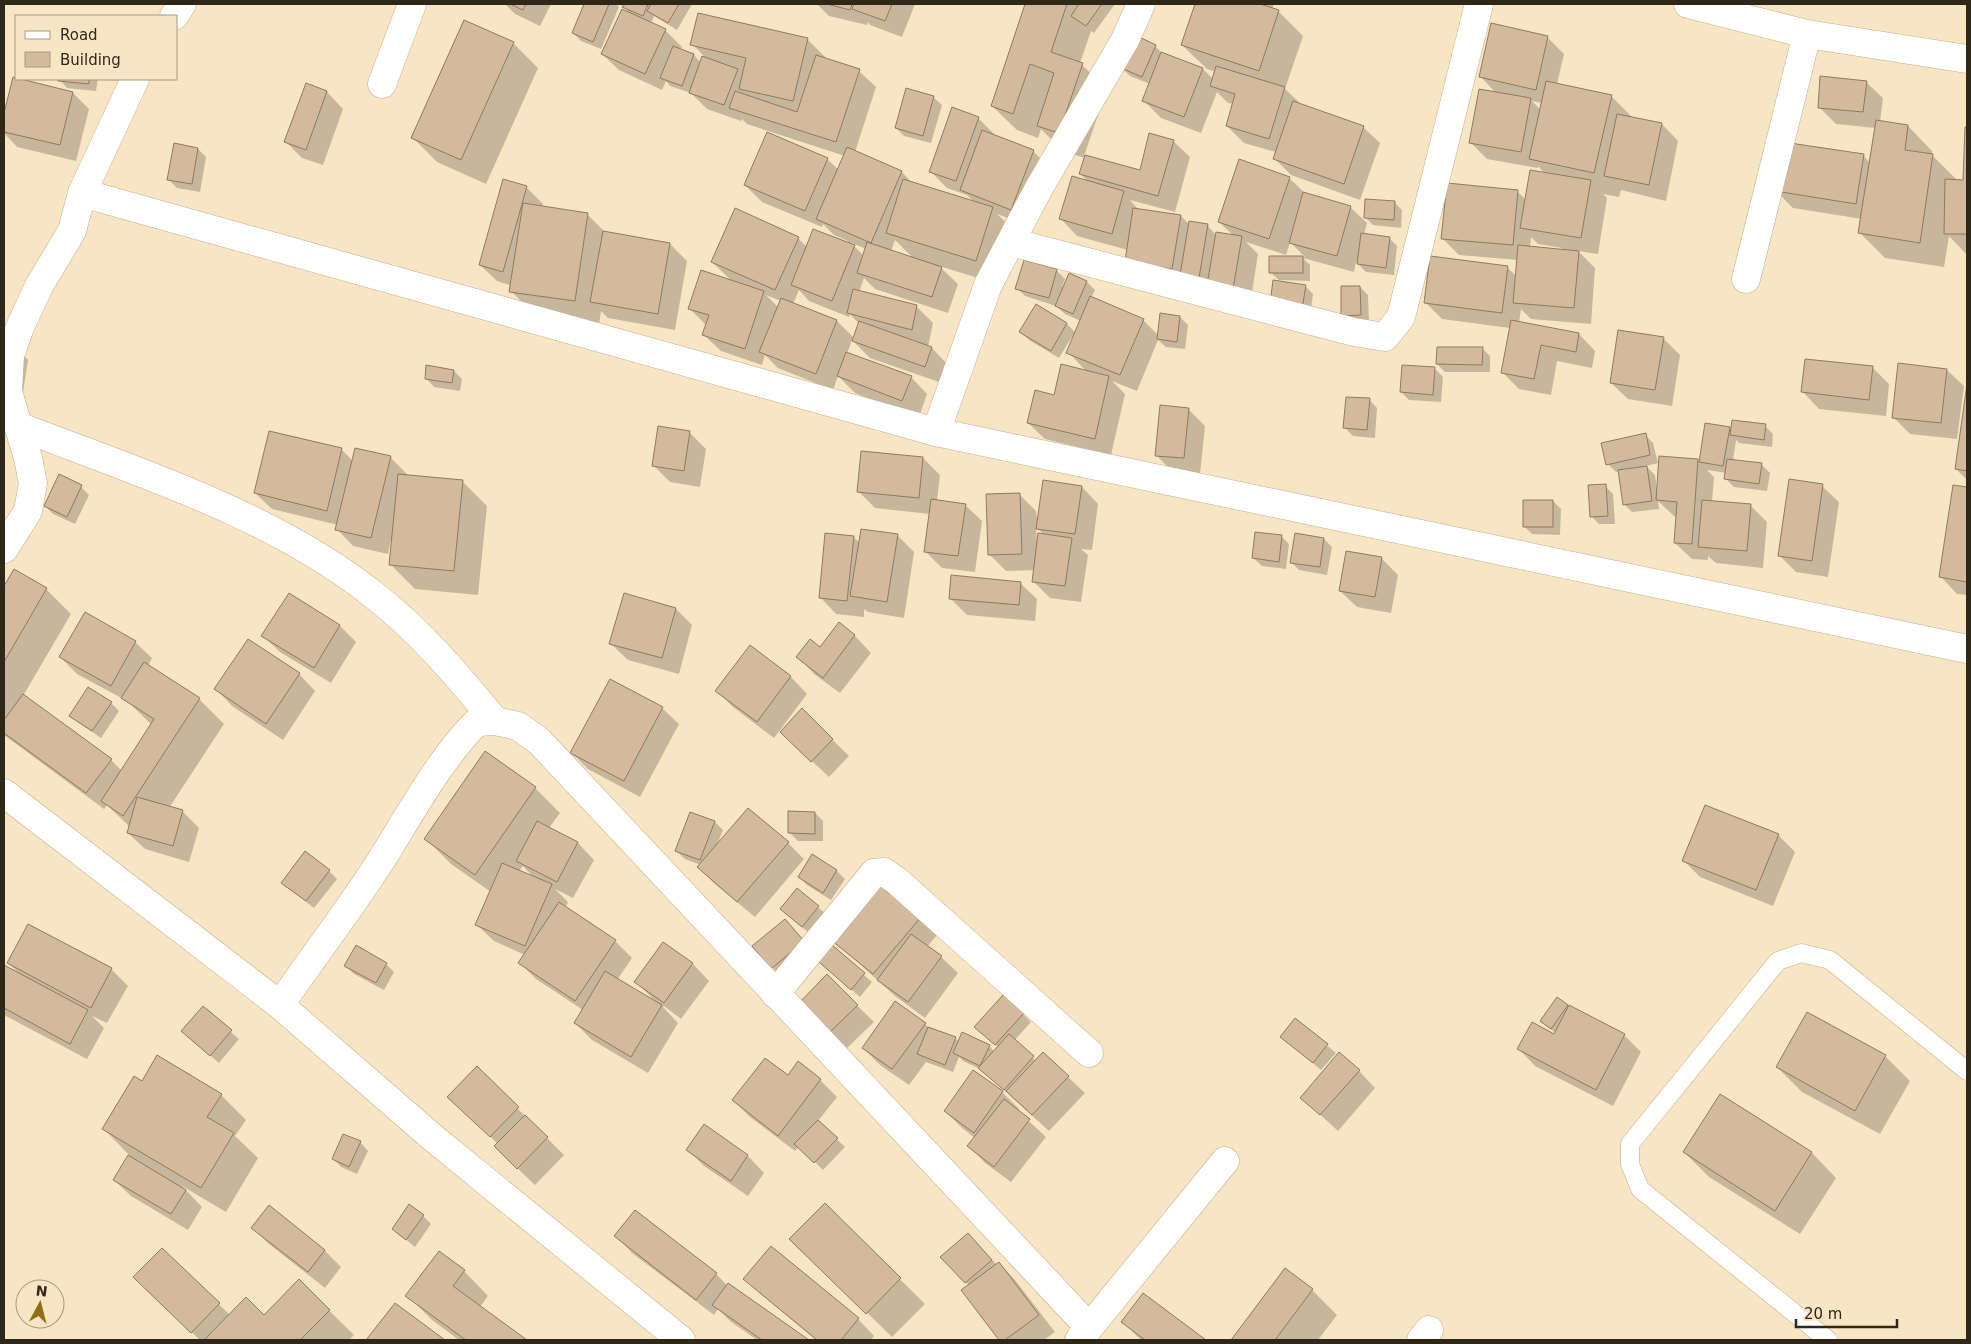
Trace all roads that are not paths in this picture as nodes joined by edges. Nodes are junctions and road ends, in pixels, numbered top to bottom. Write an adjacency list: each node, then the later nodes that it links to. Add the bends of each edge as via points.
1 (182, 4): 6 (street)
2 (412, 4): 10 (street)
3 (1141, 4): 12 (street, via 1125,40)
4 (1479, 4): 12 (street, via 1401,317 1386,337 1354,332)
5 (1688, 4): 7 (street)
6 (175, 15)
7 (1806, 34): 8 (street); 13 (street)
8 (1967, 58)
9 (135, 80): 11 (street)
10 (382, 84)
11 (82, 193): 14 (street, via 72,231 39,286 10,354 8,392); 15 (street)
12 (1011, 242): 15 (street, via 988,285)
13 (1746, 280)
14 (18, 426): 16 (street, via 33,483 28,511); 18 (street, via 213,502 305,548 375,596 431,646)
15 (936, 432): 17 (street)
16 (4, 549)
17 (1967, 649)
18 (496, 721): 20 (street, via 518,726 539,740); 21 (street, via 477,722 464,735 373,873)
19 (4, 792): 21 (street)
20 (776, 994): 22 (street, via 874,873 884,872 897,880); 25 (street)
21 (280, 1005): 26 (street, via 432,1137)
22 (1088, 1053)
23 (1967, 1071): 27 (lane, via 1830,960 1801,953 1778,960 1630,1144 1630,1164 1640,1190)
24 (1225, 1160): 25 (street)
25 (1084, 1334)
26 (681, 1340)
27 (1828, 1340)

